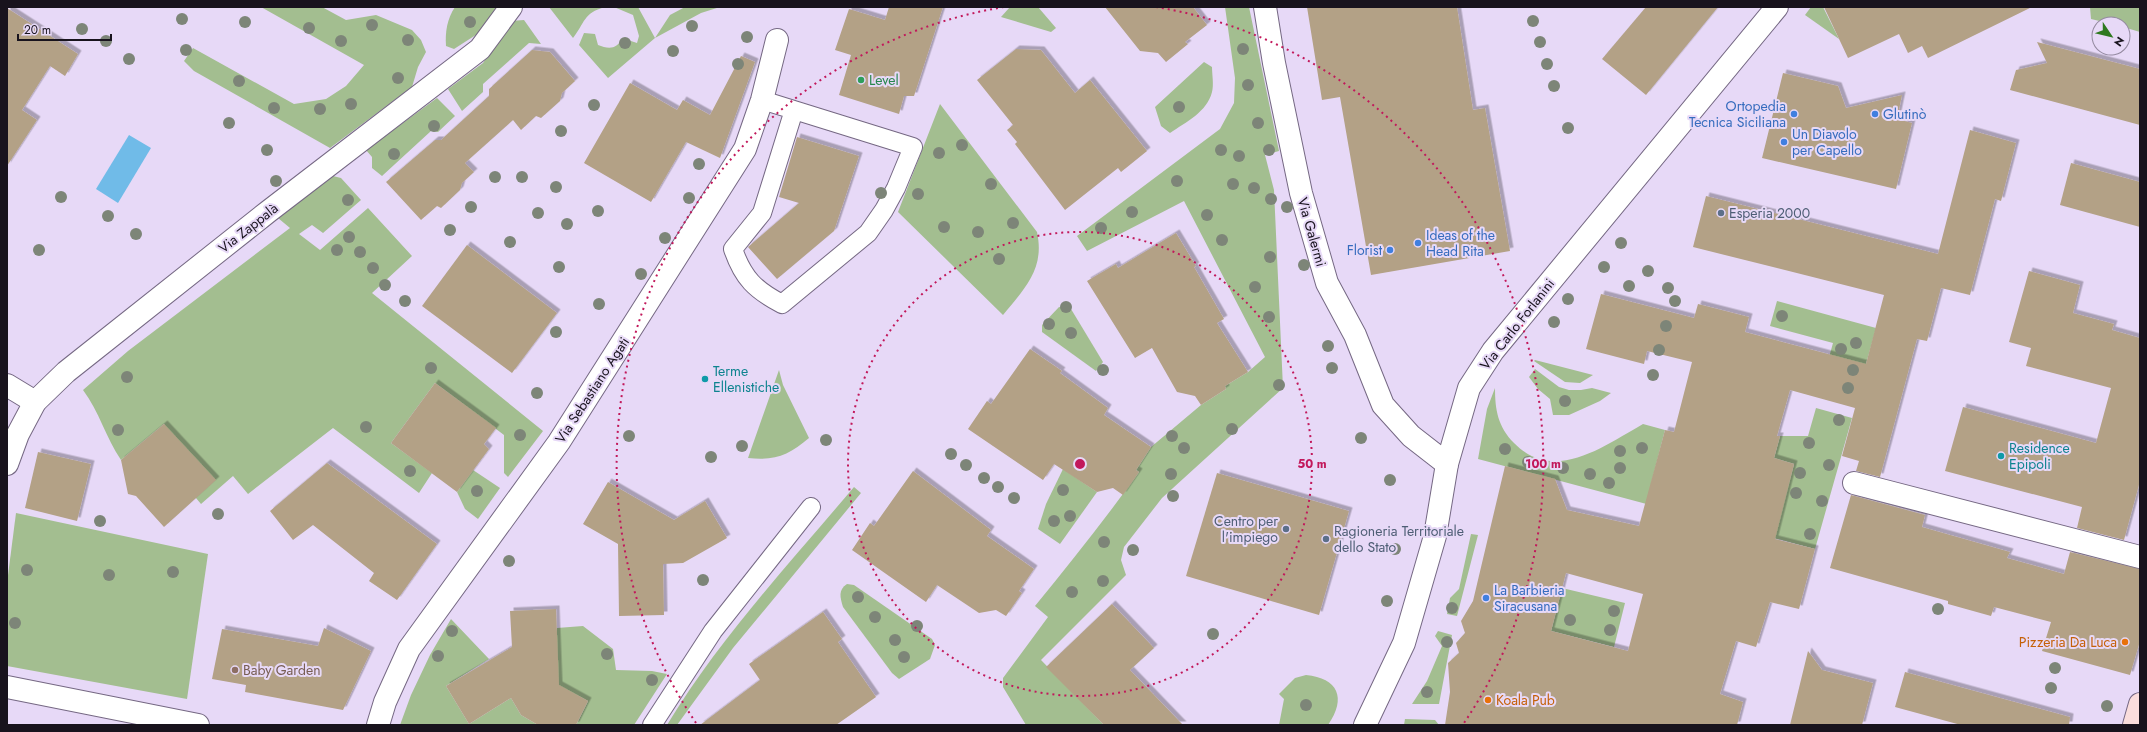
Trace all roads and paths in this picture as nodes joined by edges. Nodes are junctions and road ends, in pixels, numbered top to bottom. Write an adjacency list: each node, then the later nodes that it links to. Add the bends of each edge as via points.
1 (511, 7): 8 (street, Via Zappalà, via 480,49 66,372)
2 (1265, 7): 10 (street, Via Galermi, via 1301,193 1327,283 1355,335 1383,405 1411,436)
3 (1777, 7): 10 (street, Via Carlo Forlanini, via 1493,351 1469,388)
4 (777, 40): 5 (street, Via Sebastiano Agati)
5 (762, 100): 6 (lane); 17 (street, Via Sebastiano Agati, via 745,149 559,442 409,649 385,702)
6 (794, 110): 6 (lane, via 913,147 896,188 868,233 782,304 761,293 739,268 732,249 762,213)
7 (7, 385): 8 (street)
8 (35, 402): 9 (street, Via Zappalà, via 18,434)
9 (7, 464)
10 (1447, 464): 19 (street, Via Carlo Forlanini, via 1435,536 1404,642)
11 (1854, 483): 13 (street)
12 (811, 507): 18 (lane, via 713,631)
13 (2140, 557)
14 (7, 688): 16 (street)
15 (2140, 705): 20 (main road); 21 (main road)
16 (198, 725)
17 (378, 725)
18 (652, 725)
19 (1365, 725)
20 (2134, 725)
21 (2139, 725)

